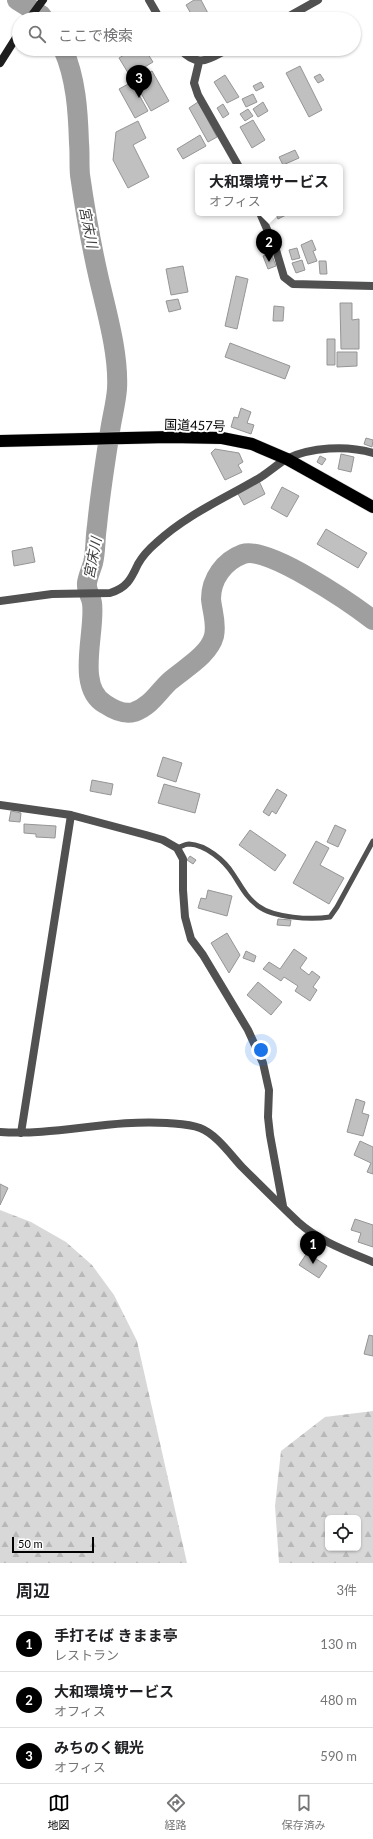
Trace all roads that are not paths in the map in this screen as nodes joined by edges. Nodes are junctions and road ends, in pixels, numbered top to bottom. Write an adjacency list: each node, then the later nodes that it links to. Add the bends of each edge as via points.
1 (43, 0): 4 (street)
2 (149, 0): 5 (street)
3 (318, 0): 6 (street)
4 (34, 12)
5 (156, 12)
6 (297, 12)
7 (12, 44): 11 (street)
8 (189, 56): 10 (street)
9 (215, 56): 10 (street)
10 (199, 62): 12 (street, via 194,83 198,95)
11 (0, 63)
12 (237, 164)
13 (261, 216): 14 (street, via 284,277 293,284)
14 (373, 286)
15 (0, 441): 17 (highway, 国道457号, via 222,438 252,444)
16 (373, 453): 17 (street, via 352,449 322,449)
17 (286, 459): 18 (highway, 国道457号); 19 (street, via 261,477 170,531 146,554 128,583 116,592 52,594)
18 (373, 507)
19 (0, 601)
20 (0, 805): 21 (street)
21 (71, 815): 23 (street, via 163,840); 25 (street)
22 (373, 841): 23 (lane, via 330,917 315,919 272,912 258,906 242,891 233,873 218,857 200,847 188,844)
23 (177, 848): 26 (street, via 183,859 185,917 191,939 248,1030 263,1063 268,1090 270,1135)
24 (0, 1132): 25 (street)
25 (21, 1133): 26 (street, via 90,1125 142,1123 198,1127 210,1134)
26 (283, 1206): 27 (street, via 312,1233)
27 (373, 1262)

